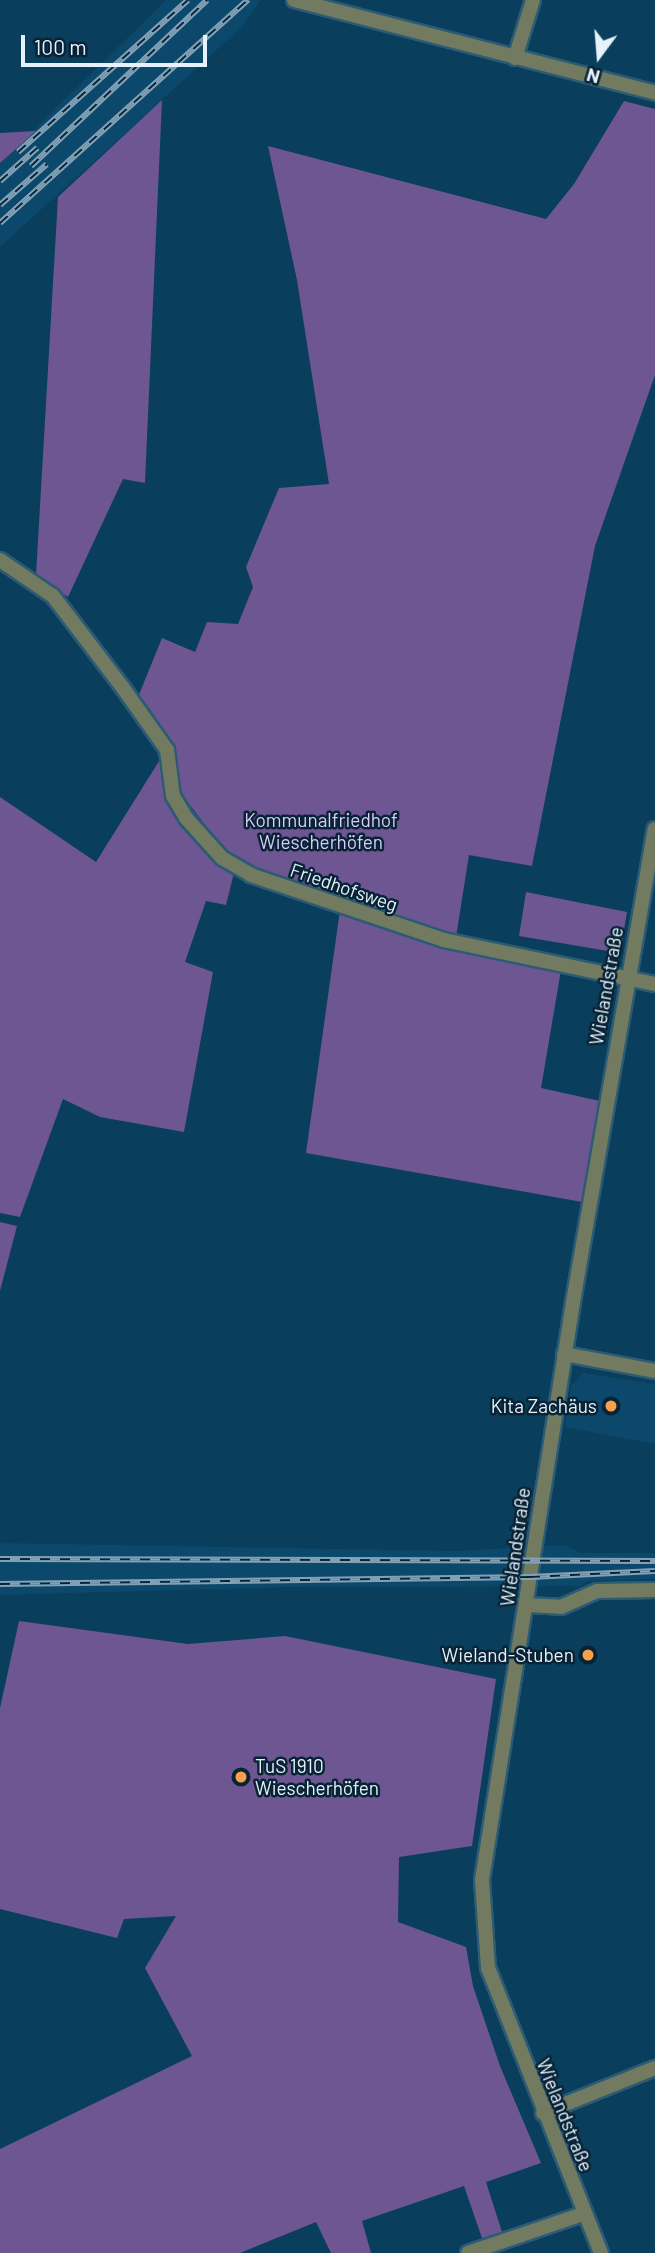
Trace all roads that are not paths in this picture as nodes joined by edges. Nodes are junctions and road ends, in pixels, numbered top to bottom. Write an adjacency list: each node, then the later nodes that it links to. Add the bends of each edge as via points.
1 (294, 0): 3 (street)
2 (533, 0): 3 (street)
3 (515, 58): 4 (street)
4 (655, 93)
5 (0, 560): 7 (street, Friedhofsweg, via 53,596 123,688 167,750 173,796 222,858 251,875 444,940)
6 (655, 830): 7 (street, Wielandstraße)
7 (627, 977): 8 (street, Friedhofsweg); 9 (street, Wielandstraße)
8 (655, 984)
9 (564, 1354): 10 (street); 12 (street, Wielandstraße)
10 (655, 1371)
11 (655, 1590): 12 (street, via 597,1591 561,1607)
12 (527, 1605): 14 (street, Wielandstraße, via 484,1858 482,1901 488,1968)
13 (655, 2068): 14 (street)
14 (543, 2113): 15 (street, Wielandstraße)
15 (583, 2214): 16 (street); 17 (street, Wielandstraße)
16 (468, 2253)
17 (601, 2253)

